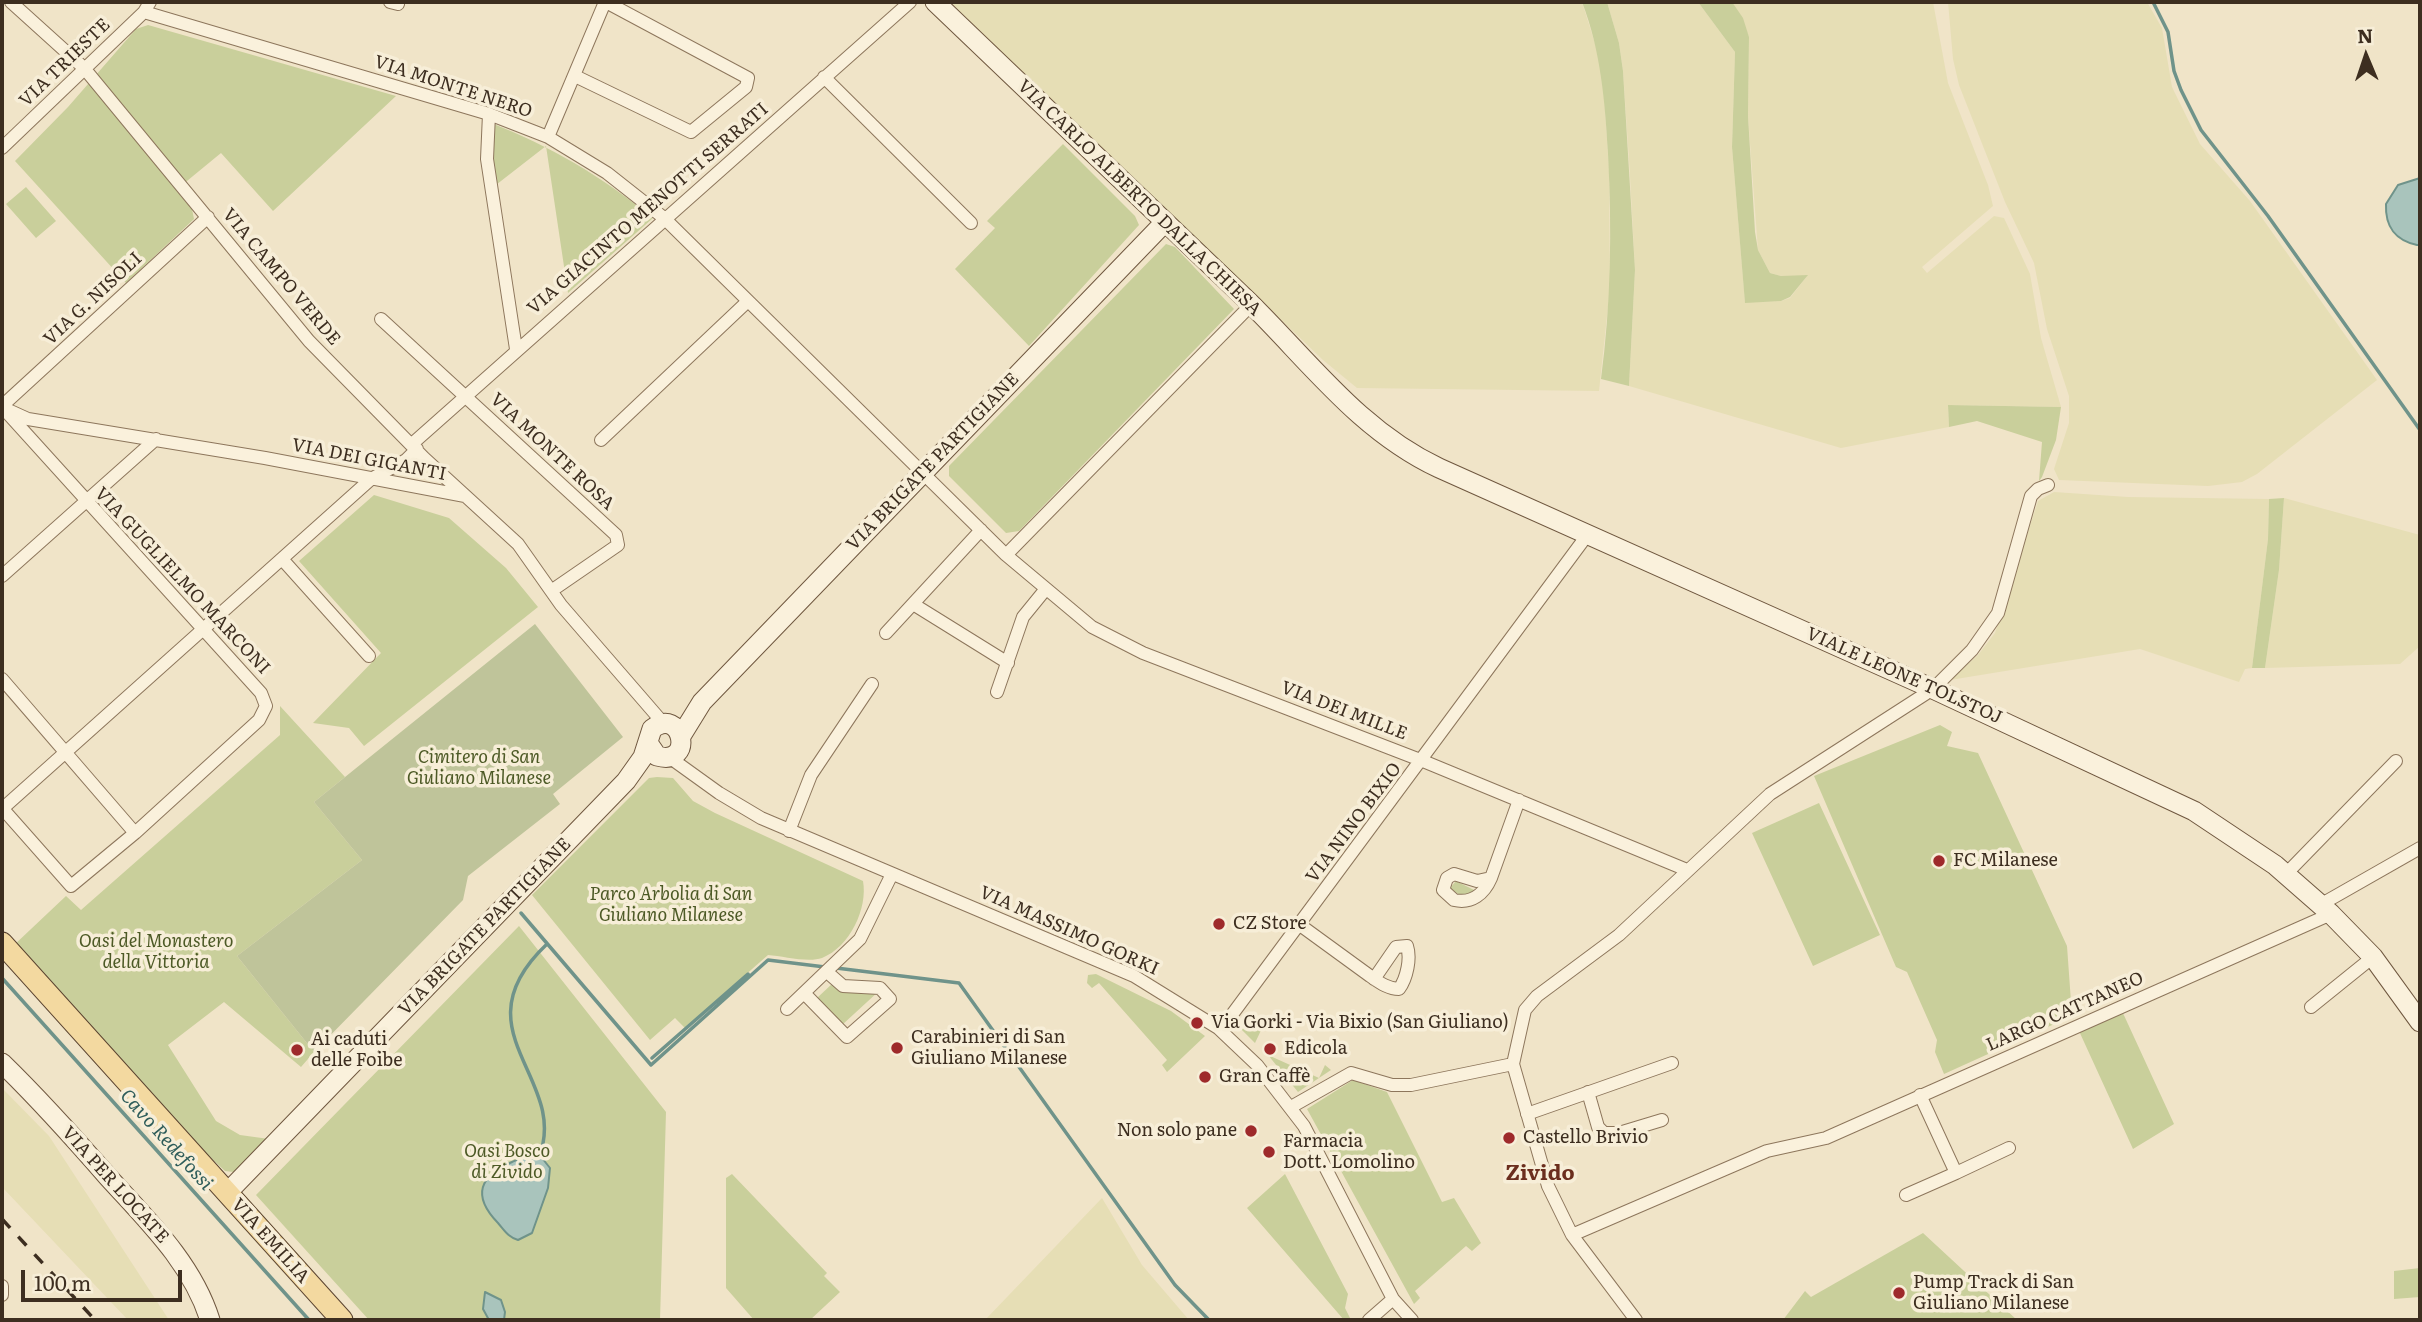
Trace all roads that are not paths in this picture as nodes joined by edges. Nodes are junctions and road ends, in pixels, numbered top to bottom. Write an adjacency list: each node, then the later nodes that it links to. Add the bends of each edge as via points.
1 (11, 2): 6 (street, VIA CAMPO VERDE)
2 (606, 2): 7 (street); 7 (street, via 748,78 746,87 691,132)
3 (910, 2): 8 (street, VIA GIACINTO MENOTTI SERRATI)
4 (935, 2): 14 (street, VIA CARLO ALBERTO DALLA CHIESA)
5 (147, 7): 6 (street, VIA TRIESTE); 9 (street, VIA MONTE NERO)
6 (85, 68): 11 (street, VIA TRIESTE); 12 (street, VIA CAMPO VERDE)
7 (575, 76): 10 (street)
8 (824, 77): 13 (street, VIA GIACINTO MENOTTI SERRATI); 15 (street)
9 (489, 114): 10 (street, VIA MONTE NERO); 19 (street, via 487,159)
10 (548, 137): 13 (street, VIA MONTE NERO, via 607,173)
11 (2, 148)
12 (208, 217): 22 (street, VIA G. NISOLI); 25 (street, VIA CAMPO VERDE, via 310,341)
13 (664, 218): 16 (street, VIA MONTE NERO); 19 (street, VIA GIACINTO MENOTTI SERRATI)
14 (1165, 222): 17 (street, VIA CARLO ALBERTO DALLA CHIESA); 27 (street, VIA BRIGATE PARTIGIANE)
15 (971, 223)
16 (748, 301): 24 (street); 27 (street, VIA MONTE NERO)
17 (1251, 305): 21 (street, VIA CARLO ALBERTO DALLA CHIESA); 35 (street)
18 (381, 319): 20 (street, VIA MONTE ROSA)
19 (516, 349): 20 (street, VIA GIACINTO MENOTTI SERRATI)
20 (465, 394): 25 (street, VIA GIACINTO MENOTTI SERRATI); 38 (street, VIA MONTE ROSA, via 616,535 618,545)
21 (1340, 397): 34 (street, VIALE LEONE TOLSTOJ, via 1366,422 1415,456)
22 (2, 407): 23 (street, VIA DEI GIGANTI, via 28,419); 32 (street, VIA GUGLIELMO MARCONI)
23 (156, 439): 28 (street, VIA DEI GIGANTI); 32 (street)
24 (601, 440)
25 (414, 447): 26 (street, VIA GIACINTO MENOTTI SERRATI); 31 (street, VIA CAMPO VERDE)
26 (406, 460): 28 (street, VIA GIACINTO MENOTTI SERRATI); 29 (street, VIA GIACINTO MENOTTI SERRATI)
27 (923, 473): 33 (street, VIA DEI MILLE); 49 (street, VIA BRIGATE PARTIGIANE)
28 (371, 480): 29 (street, VIA DEI GIGANTI); 36 (street, VIA GIACINTO MENOTTI SERRATI)
29 (391, 484): 31 (street, VIA DEI GIGANTI)
30 (2048, 485): 47 (street, via 2031,496 1991,626)
31 (466, 496): 38 (street, VIA DEI GIGANTI, via 518,544)
32 (85, 501): 37 (street); 41 (street, VIA GUGLIELMO MARCONI)
33 (981, 530): 35 (street, VIA DEI MILLE); 40 (street)
34 (1588, 534): 47 (street, VIALE LEONE TOLSTOJ); 51 (street, VIA NINO BIXIO)
35 (1006, 555): 39 (street, VIA DEI MILLE)
36 (282, 559): 41 (street, VIA GIACINTO MENOTTI SERRATI); 43 (street)
37 (2, 576)
38 (554, 589): 49 (street, VIA DEI GIGANTI, via 561,605 641,700)
39 (1045, 590): 44 (street, via 1023,617); 51 (street, VIA DEI MILLE, via 1081,620 1124,644)
40 (913, 604): 42 (street); 44 (street)
41 (204, 629): 50 (street, VIA GIACINTO MENOTTI SERRATI); 56 (street, VIA GUGLIELMO MARCONI, via 261,693 265,710)
42 (886, 634)
43 (369, 656)
44 (1008, 663): 48 (street)
45 (2, 679): 50 (street)
46 (872, 684): 55 (street, via 811,775)
47 (1933, 689): 58 (street, via 1779,786); 60 (street, VIALE LEONE TOLSTOJ, via 2186,806)
48 (997, 692)
49 (665, 739): 55 (street, VIA MASSIMO GORKI, via 698,778); 83 (street, VIA BRIGATE PARTIGIANE)
50 (65, 755): 54 (street, VIA GIACINTO MENOTTI SERRATI); 56 (street)
51 (1423, 761): 53 (street, VIA DEI MILLE); 63 (street, VIA NINO BIXIO)
52 (2396, 761): 60 (street)
53 (1519, 800): 58 (street, VIA DEI MILLE); 61 (street)
54 (2, 808): 56 (street, VIA GUGLIELMO MARCONI, via 71,886)
55 (789, 831): 59 (street, VIA MASSIMO GORKI)
56 (135, 833)
57 (2420, 849): 62 (street, LARGO CATTANEO)
58 (1687, 870): 75 (street, via 1615,939 1527,1006)
59 (892, 874): 66 (street, via 867,928); 72 (street, VIA MASSIMO GORKI, via 1134,976)
60 (2286, 874): 62 (street, VIALE LEONE TOLSTOJ)
61 (1491, 878)
62 (2326, 909): 65 (street, VIALE LEONE TOLSTOJ); 77 (street, LARGO CATTANEO)
63 (1300, 925): 67 (street); 72 (street, VIA NINO BIXIO)
64 (2, 943): 83 (main road, VIA EMILIA)
65 (2373, 957): 69 (street); 71 (street, VIALE LEONE TOLSTOJ)
66 (828, 972): 68 (street); 68 (street, via 843,986 880,988 890,999 848,1037)
67 (1374, 979)
68 (804, 993): 70 (street)
69 (2311, 1007)
70 (787, 1009)
71 (2418, 1013)
72 (1218, 1028): 78 (street, VIA MASSIMO GORKI)
73 (1672, 1062): 76 (street)
74 (2, 1063): 89 (street, VIA PER LOCATE, via 177,1255 202,1296)
75 (1513, 1064): 78 (street, via 1411,1085 1392,1085 1351,1073); 79 (street)
76 (1588, 1092): 79 (street); 80 (street, via 1604,1133)
77 (1920, 1095): 82 (street); 85 (street, LARGO CATTANEO, via 1813,1142 1767,1151)
78 (1291, 1107): 88 (street, VIA MASSIMO GORKI)
79 (1527, 1114): 85 (street, via 1548,1186)
80 (1662, 1120)
81 (2009, 1148): 82 (street)
82 (1956, 1173): 84 (street)
83 (227, 1194): 90 (main road, VIA EMILIA)
84 (1906, 1195)
85 (1572, 1235): 93 (street)
86 (2, 1286): 87 (street)
87 (2, 1295)
88 (1393, 1299): 91 (street); 92 (street, VIA MASSIMO GORKI)
89 (210, 1320)
90 (342, 1320)
91 (1368, 1320)
92 (1412, 1320)
93 (1636, 1320)

